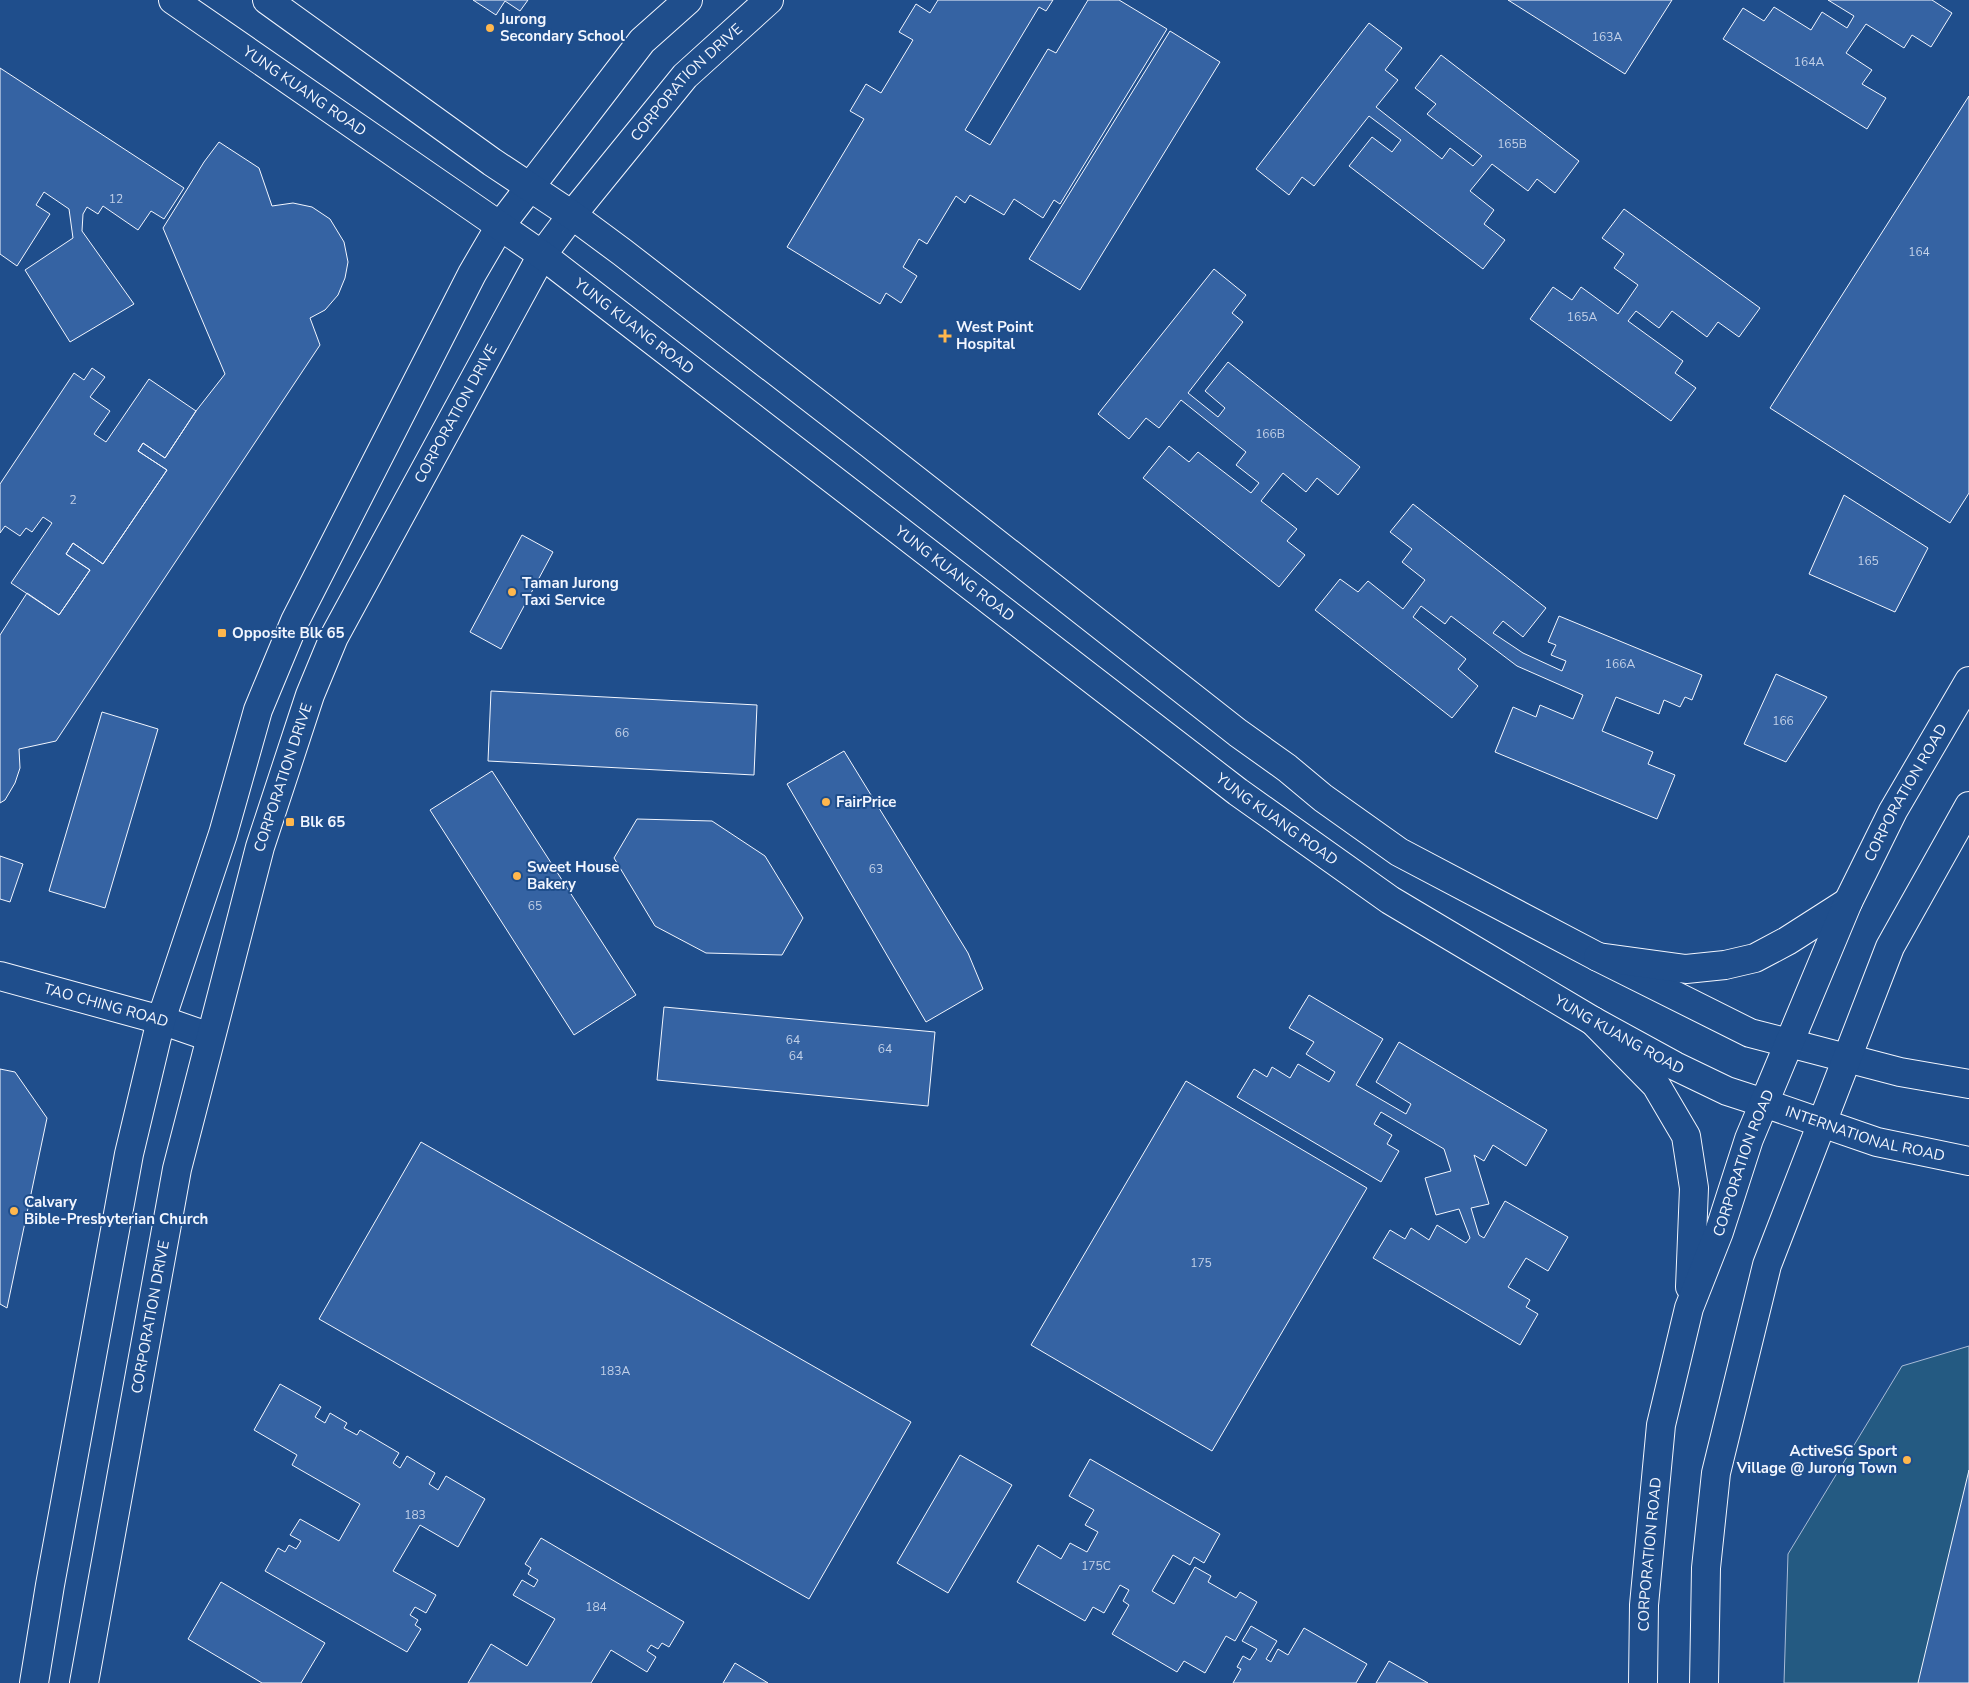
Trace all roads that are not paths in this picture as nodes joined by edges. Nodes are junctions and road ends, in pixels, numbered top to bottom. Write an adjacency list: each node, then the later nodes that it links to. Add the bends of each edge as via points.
1 (173, 0): 7 (street, YUNG KUANG ROAD)
2 (267, 0): 5 (street)
3 (688, 0): 5 (street, via 642,41)
4 (769, 0): 6 (street, CORPORATION DRIVE, via 685,76)
5 (529, 186): 6 (street); 7 (street)
6 (572, 215): 8 (street, CORPORATION DRIVE); 12 (street, via 1323,798 1399,852)
7 (500, 226): 8 (street, YUNG KUANG ROAD); 14 (street, via 295,621 258,710 223,834)
8 (542, 254): 15 (street, YUNG KUANG ROAD, via 1238,792 1390,900); 16 (street, CORPORATION DRIVE, via 334,637 304,710 260,847)
9 (1969, 681): 11 (street, CORPORATION ROAD, via 1893,811)
10 (1969, 806): 18 (street, via 1890,947)
11 (1848, 902): 12 (street, via 1755,958 1686,969); 17 (street, CORPORATION ROAD)
12 (1598, 957): 17 (street, via 1750,1033)
13 (0, 976): 14 (street, TAO CHING ROAD)
14 (161, 1020): 16 (street, TAO CHING ROAD); 24 (street, via 129,1154)
15 (1594, 1022): 20 (street, YUNG KUANG ROAD, via 1727,1091); 23 (street, via 1656,1085 1686,1136 1694,1188)
16 (210, 1037): 25 (street, CORPORATION DRIVE, via 177,1169)
17 (1789, 1043): 18 (street); 20 (street, CORPORATION ROAD)
18 (1847, 1058): 19 (street, via 1900,1072); 21 (street)
19 (1969, 1084)
20 (1764, 1103): 21 (street, INTERNATIONAL ROAD); 23 (street, CORPORATION ROAD, via 1748,1139 1719,1232)
21 (1822, 1123): 22 (street, INTERNATIONAL ROAD, via 1877,1142); 27 (street, via 1767,1265 1716,1473 1706,1568)
22 (1969, 1161)
23 (1689, 1308): 26 (street, CORPORATION ROAD, via 1661,1425 1644,1605)
24 (34, 1683)
25 (84, 1683)
26 (1643, 1683)
27 (1704, 1683)

